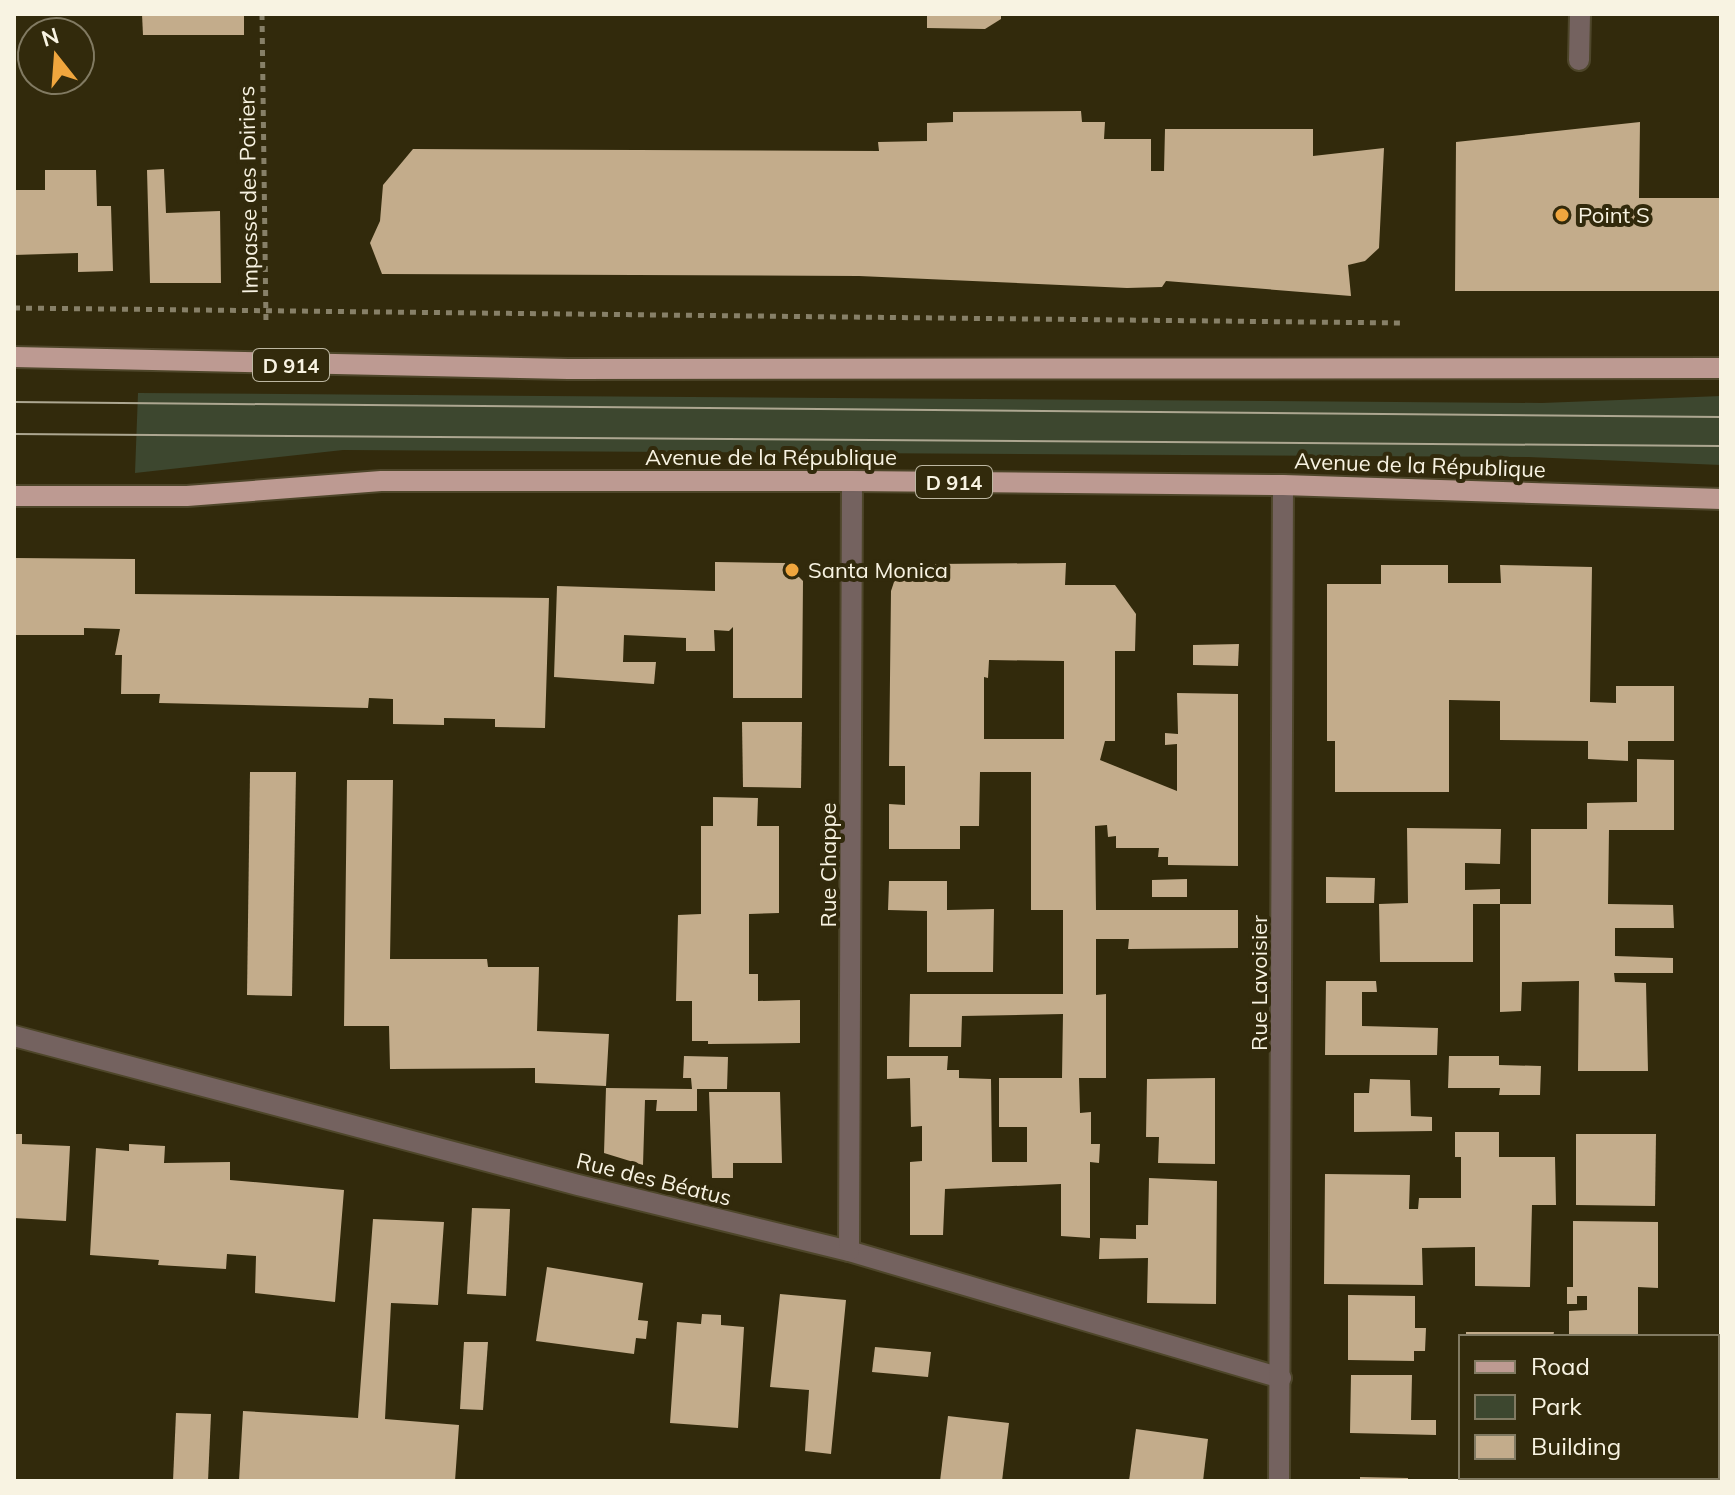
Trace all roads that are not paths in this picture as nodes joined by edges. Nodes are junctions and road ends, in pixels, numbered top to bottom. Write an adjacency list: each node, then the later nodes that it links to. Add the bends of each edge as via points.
1 (1580, 14): 2 (street)
2 (1579, 60)
3 (14, 357): 4 (main road, D 914, via 568,369)
4 (1721, 368)
5 (852, 481): 6 (main road, Avenue de la République / D 914); 7 (main road, Avenue de la République / D 914, via 381,481 187,496); 10 (street, Rue Chappe)
6 (1283, 485): 8 (main road, Avenue de la République / D 914); 11 (street, Rue Lavoisier)
7 (14, 496)
8 (1721, 499)
9 (14, 1036): 10 (street, Rue des Béatus)
10 (849, 1251): 11 (street, Rue des Béatus)
11 (1281, 1378): 12 (street, Rue Lavoisier)
12 (1279, 1481)

